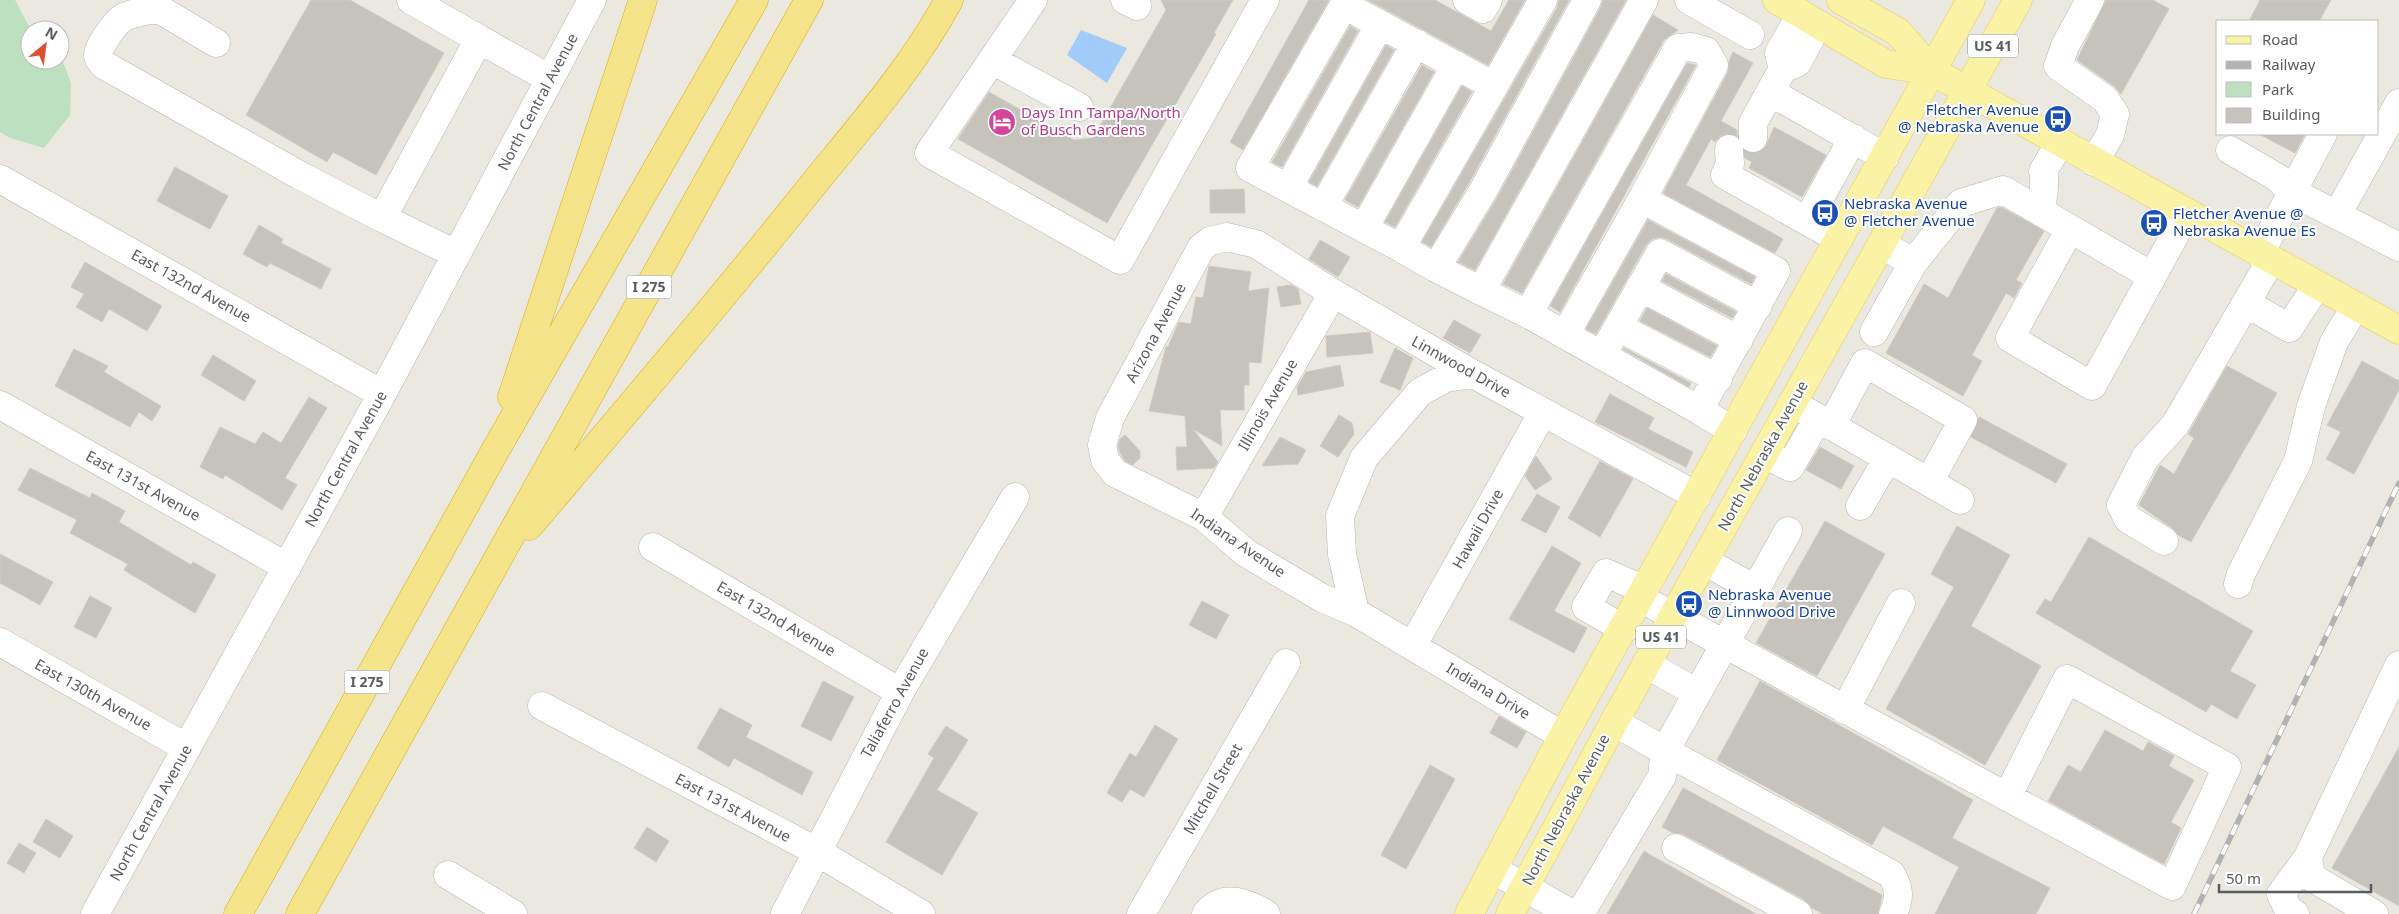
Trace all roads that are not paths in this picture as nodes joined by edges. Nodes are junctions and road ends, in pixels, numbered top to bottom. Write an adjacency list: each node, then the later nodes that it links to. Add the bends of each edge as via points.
1 (411, 0): 23 (street)
2 (643, 0): 93 (highway)
3 (754, 0): 93 (highway, I 275)
4 (809, 0): 107 (highway, I 275)
5 (950, 0): 107 (highway, via 931,34 883,100 721,300)
6 (1033, 0): 26 (street)
7 (1264, 0): 26 (street, via 1120,260 929,153)
8 (1467, 0): 9 (street, via 1484,9)
9 (1488, 0)
10 (1543, 0): 31 (street)
11 (1587, 0): 63 (street, via 1483,191)
12 (1644, 0): 68 (street)
13 (1689, 0): 22 (street)
14 (1777, 0): 20 (main road)
15 (1841, 0): 28 (main road, via 1898,32)
16 (1971, 0): 28 (main road, US 41)
17 (2018, 0): 32 (main road, North Nebraska Avenue / US 41)
18 (2090, 0): 40 (street, via 2058,66 2105,99 2115,114 2110,136)
19 (588, 1): 29 (street, North Central Avenue)
20 (1810, 19): 28 (main road, via 1889,66); 30 (street, via 1779,53)
21 (1380, 24): 25 (street); 43 (street); 43 (street, via 1344,5 1250,168)
22 (1750, 34)
23 (479, 39): 29 (street); 51 (street)
24 (216, 43): 51 (street, via 159,9 124,18 115,24 97,53 98,60 104,65)
25 (1416, 43): 27 (street); 47 (street)
26 (992, 60): 34 (street)
27 (1456, 65): 31 (street); 53 (street)
28 (1932, 71): 32 (main road); 39 (main road, US 41)
29 (550, 79): 60 (street, North Central Avenue)
30 (1777, 80): 36 (street); 52 (street, via 1724,175)
31 (1494, 86): 59 (street)
32 (1967, 91): 37 (main road); 57 (main road, North Nebraska Avenue / US 41)
33 (2399, 103): 50 (street)
34 (1079, 108)
35 (2322, 135): 44 (street)
36 (1853, 138): 39 (street); 42 (street)
37 (2060, 143): 40 (main road); 48 (street, via 2043,171 2046,181 2041,198)
38 (2230, 150): 44 (street, via 2278,178)
39 (1885, 157): 46 (main road, US 41)
40 (2094, 162): 49 (main road)
41 (0, 179): 85 (street, East 132nd Avenue)
42 (1828, 183): 46 (street); 52 (street)
43 (1288, 188): 47 (street)
44 (2292, 192): 50 (street); 61 (street)
45 (1642, 199): 72 (street, via 1776,272); 75 (street, via 1714,65 1706,51 1678,48); 79 (street)
46 (1860, 202): 56 (main road, US 41)
47 (1323, 207): 53 (street)
48 (2042, 213): 54 (street); 62 (street, via 2003,190 1961,203)
49 (2186, 213): 61 (main road); 65 (street)
50 (2337, 215): 58 (street)
51 (382, 218): 60 (street)
52 (1807, 221): 56 (street)
53 (1364, 228): 59 (street)
54 (2070, 229): 65 (street); 65 (street, via 2010,338 2092,386)
55 (1227, 236): 70 (street, Linnwood Drive, via 1256,244); 92 (street, Arizona Avenue, via 1210,241 1201,248 1110,418)
56 (1839, 239): 91 (main road, US 41)
57 (1882, 244): 62 (street); 64 (main road, North Nebraska Avenue / US 41)
58 (2399, 247)
59 (1401, 248): 63 (street)
60 (456, 254): 85 (street, North Central Avenue)
61 (2266, 257): 66 (main road); 71 (street)
62 (1913, 263): 69 (street)
63 (1436, 268): 68 (street)
64 (1866, 273): 69 (street); 74 (main road, North Nebraska Avenue / US 41)
65 (2152, 276)
66 (2317, 285): 71 (street, via 2290,328); 73 (main road)
67 (1640, 287): 72 (street, via 1660,253); 76 (street); 80 (street)
68 (1481, 291): 75 (street)
69 (1897, 291): 78 (street)
70 (1333, 293): 83 (street, Linnwood Drive); 101 (street, Illinois Avenue)
71 (2246, 303): 103 (street, via 2175,425 2145,458 2121,505 2128,519)
72 (1758, 306): 80 (street)
73 (2356, 306): 77 (main road); 108 (street, via 2334,342 2311,406 2298,461)
74 (1845, 310): 78 (street); 86 (main road, North Nebraska Avenue / US 41)
75 (1528, 314): 79 (street)
76 (1618, 327): 81 (street); 84 (street)
77 (2398, 327)
78 (1874, 332): 82 (street)
79 (1565, 335): 81 (street)
80 (1739, 340): 84 (street)
81 (1602, 356): 89 (street)
82 (1865, 363): 90 (street); 96 (street, via 1963,420)
83 (1473, 374): 88 (street, Linnwood Drive); 112 (street, via 1446,378 1420,392 1364,458 1340,516 1342,554)
84 (1718, 379): 89 (street)
85 (382, 394): 106 (street, North Central Avenue)
86 (1792, 403): 90 (street); 94 (main road, North Nebraska Avenue / US 41)
87 (0, 405): 106 (street, East 131st Avenue)
88 (1543, 412): 97 (street, Linnwood Drive); 117 (street, Hawaii Drive)
89 (1703, 413): 91 (street)
90 (1824, 422): 94 (street, via 1790,468); 95 (street)
91 (1733, 431): 97 (main road, US 41)
92 (1102, 445): 101 (street, Indiana Avenue, via 1105,460 1115,473)
93 (495, 451): 137 (highway, I 275)
94 (1764, 454): 105 (main road, North Nebraska Avenue / US 41)
95 (1888, 458): 96 (street); 100 (street)
96 (1928, 482): 99 (street)
97 (1697, 496): 110 (main road, US 41)
98 (1015, 497): 121 (street, Taliaferro Avenue)
99 (1960, 500)
100 (1860, 506)
101 (1204, 517): 112 (street, Indiana Avenue, via 1246,553 1322,598)
102 (1788, 531): 109 (street)
103 (2164, 542)
104 (653, 547): 121 (street, East 132nd Avenue)
105 (1704, 561): 109 (street); 113 (main road, North Nebraska Avenue / US 41)
106 (287, 567): 127 (street, North Central Avenue)
107 (489, 573): 138 (highway, I 275)
108 (2238, 584)
109 (1755, 590): 116 (street)
110 (1643, 594): 113 (street); 114 (main road, US 41); 114 (street, via 1606,573 1586,607)
111 (1901, 603): 124 (street)
112 (1355, 612): 117 (street, Indiana Avenue)
113 (1673, 616): 116 (street); 119 (main road, North Nebraska Avenue / US 41)
114 (1624, 628): 126 (main road, US 41)
115 (0, 642): 127 (street, East 130th Avenue)
116 (1724, 644): 122 (street); 124 (street)
117 (1413, 646): 126 (street, Indiana Drive)
118 (1286, 663): 142 (street, Mitchell Street)
119 (1646, 664): 122 (street); 125 (main road, North Nebraska Avenue / US 41)
120 (2399, 665): 132 (street)
121 (900, 692): 131 (street, Taliaferro Avenue)
122 (1697, 693): 128 (street)
123 (542, 706): 131 (street, East 131st Avenue)
124 (1845, 710): 129 (street)
125 (1614, 722): 128 (street); 135 (main road, North Nebraska Avenue / US 41)
126 (1563, 736): 133 (main road, US 41)
127 (187, 748): 136 (street, North Central Avenue)
128 (1665, 751): 148 (street, via 1662,776); 150 (street, via 1891,874 1900,887)
129 (2007, 797): 129 (street, via 2172,886 2227,767 2068,679)
130 (1676, 848): 149 (street)
131 (816, 851): 140 (street, Taliaferro Avenue); 141 (street, East 131st Avenue)
132 (2308, 857): 151 (street, via 2281,894 2289,910); 152 (street, via 2311,877)
133 (1494, 870): 135 (street); 145 (main road, US 41)
134 (448, 875): 139 (street)
135 (1526, 887): 146 (main road, North Nebraska Avenue / US 41); 147 (street)
136 (95, 914)
137 (238, 914)
138 (300, 914)
139 (513, 914)
140 (785, 914)
141 (921, 914)
142 (1140, 914)
143 (1206, 914): 144 (street, via 1215,904 1238,900)
144 (1266, 914)
145 (1469, 914)
146 (1510, 914)
147 (1572, 914)
148 (1580, 914)
149 (1798, 914)
150 (1893, 914)
151 (2295, 914)
152 (2374, 914)

